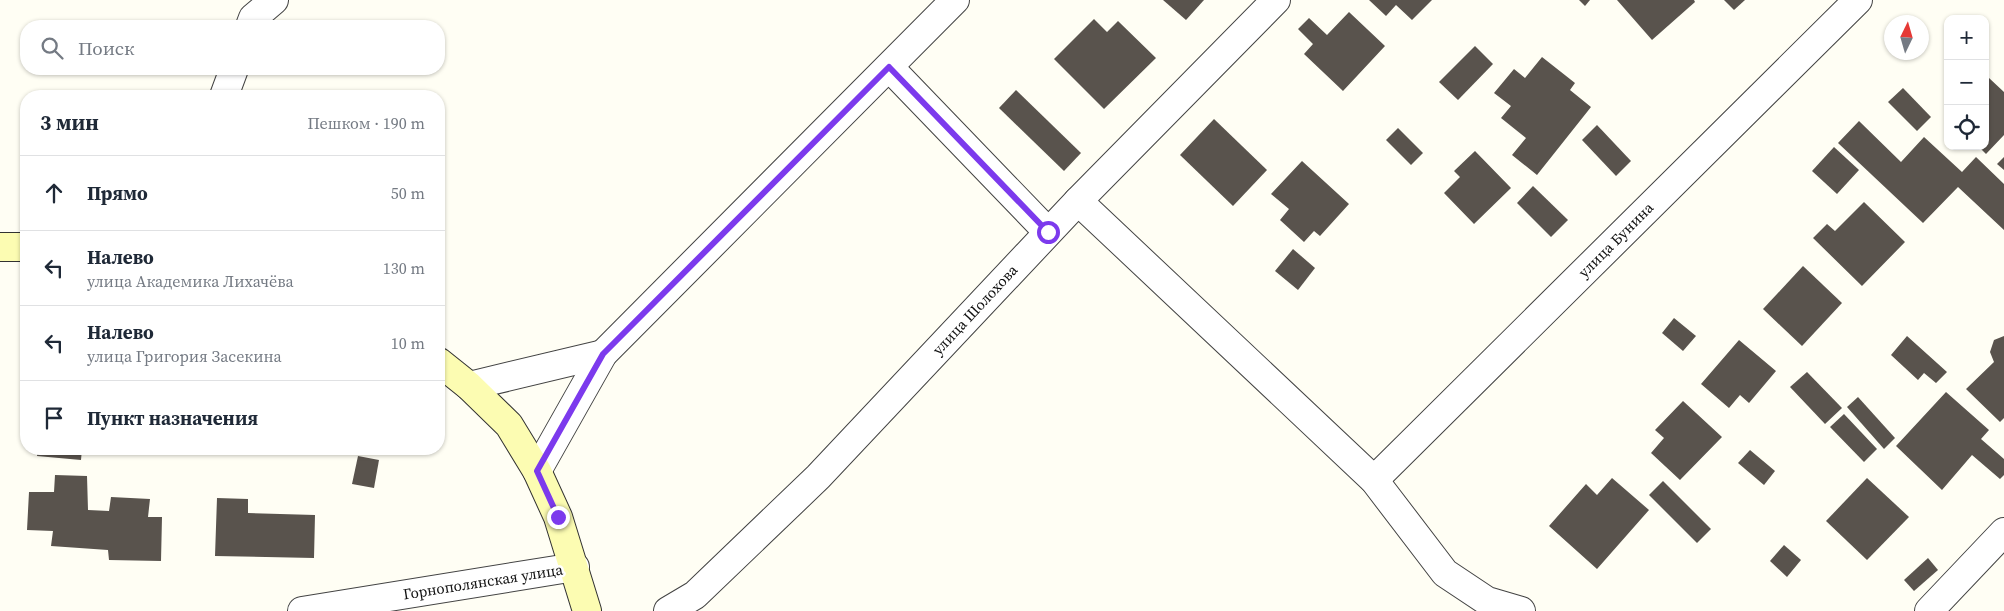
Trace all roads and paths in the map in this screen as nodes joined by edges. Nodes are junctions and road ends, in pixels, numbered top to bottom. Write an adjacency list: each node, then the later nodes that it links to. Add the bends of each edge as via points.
1 (274, 0): 5 (street)
2 (955, 0): 6 (street)
3 (1276, 0): 9 (street, улица Шолохова)
4 (1858, 0): 17 (street, улица Бунина)
5 (252, 20)
6 (889, 67): 10 (street); 13 (street)
7 (232, 75): 8 (street)
8 (226, 90)
9 (1078, 201): 10 (street, улица Шолохова); 17 (street)
10 (1048, 232): 22 (street, улица Шолохова, via 818,477 695,595)
11 (0, 247): 12 (main road)
12 (20, 247)
13 (603, 354): 15 (street); 16 (street)
14 (445, 367): 15 (main road)
15 (469, 386): 16 (main road, via 509,425)
16 (537, 471): 19 (main road, via 558,517)
17 (1374, 480): 23 (street, via 1445,572 1487,600)
18 (2004, 532): 24 (street)
19 (575, 568): 20 (street, Горнополянская улица); 21 (main road)
20 (302, 611)
21 (587, 611)
22 (668, 611)
23 (1521, 611)
24 (1930, 611)

